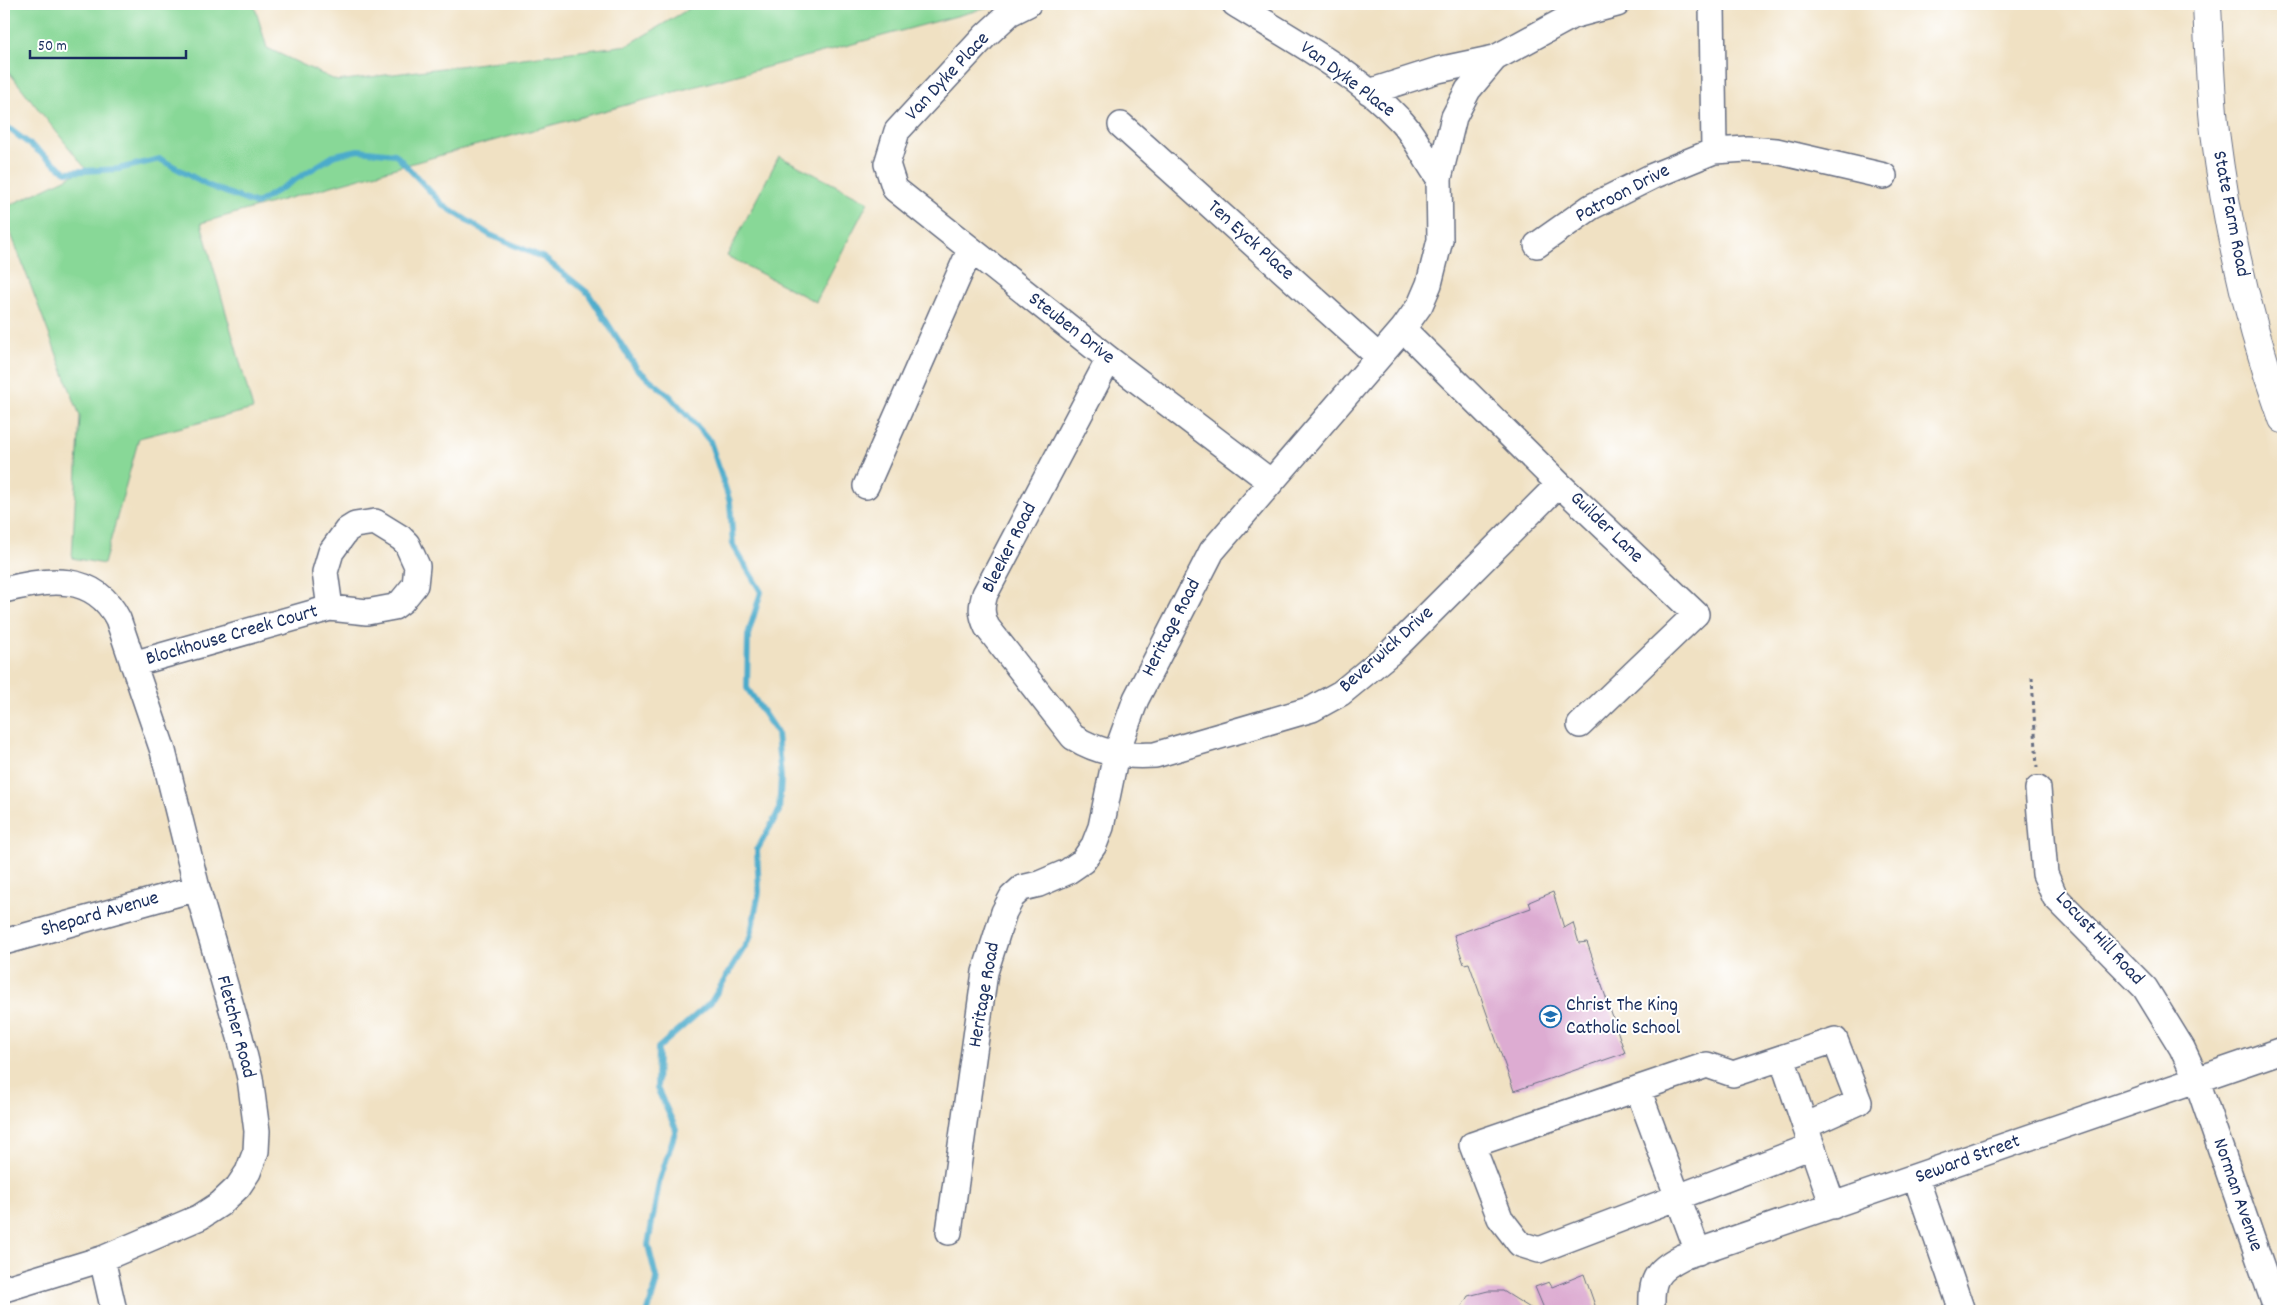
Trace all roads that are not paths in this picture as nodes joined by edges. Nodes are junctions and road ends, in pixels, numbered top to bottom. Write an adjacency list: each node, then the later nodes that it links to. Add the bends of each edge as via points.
1 (1028, 4): 10 (street, Van Dyke Place, via 1010,13 984,36 897,131)
2 (1235, 4): 7 (street, Van Dyke Place)
3 (1617, 4): 6 (street, Heritage Road, via 1572,16)
4 (1712, 4): 9 (street)
5 (2207, 4): 18 (main road, State Farm Road, via 2215,132 2233,239 2258,344)
6 (1495, 58): 7 (street, Heritage Road, via 1438,70); 12 (street, Heritage Road, via 1468,90 1454,117)
7 (1369, 92): 12 (street, Van Dyke Place, via 1402,122)
8 (1121, 125): 16 (street, Ten Eyck Place)
9 (1714, 151): 11 (street, Patroon Drive, via 1776,151); 13 (street, Patroon Drive, via 1591,207)
10 (887, 164): 14 (street, Steuben Drive, via 895,189)
11 (1884, 176)
12 (1438, 178): 15 (street, Heritage Road, via 1440,240 1430,284)
13 (1537, 245)
14 (970, 250): 17 (street, Steuben Drive); 21 (street)
15 (1403, 329): 16 (street, Heritage Road); 20 (street, Guilder Lane)
16 (1379, 357): 19 (street, Heritage Road)
17 (1109, 359): 19 (street, Steuben Drive); 26 (street, Bleeker Road, via 981,606 987,627 1072,737 1092,748)
18 (2283, 419)
19 (1271, 482): 26 (street, Heritage Road, via 1212,551 1136,699)
20 (1559, 484): 25 (street, Guilder Lane, via 1696,614); 26 (street, Beverwick Drive, via 1391,652 1341,693 1312,709 1155,755)
21 (866, 486)
22 (4, 590): 24 (street, Fletcher Road, via 40,581 78,584 91,590 111,604)
23 (330, 608): 24 (street, Blockhouse Creek Court)
24 (133, 664): 28 (street, Fletcher Road, via 163,751)
25 (1580, 725)
26 (1116, 754): 38 (street, Heritage Road, via 1101,827 1083,862 1067,872 1022,888 1012,897 993,942 985,972)
27 (2038, 789): 32 (street, Locust Hill Road, via 2045,874 2055,897 2145,988 2182,1048)
28 (197, 888): 29 (street, Shepard Avenue); 40 (street, Fletcher Road, via 250,1078 257,1131 256,1151 238,1187 220,1204 200,1217)
29 (4, 942)
30 (2283, 1050): 32 (street, Seward Street)
31 (1782, 1058): 33 (street, via 1733,1074 1708,1065); 34 (street); 34 (street, via 1836,1040 1859,1102)
32 (2196, 1078): 35 (street, Seward Street); 45 (street, Norman Avenue)
33 (1638, 1089): 36 (street); 36 (street, via 1472,1145 1500,1218 1520,1244 1539,1250)
34 (1809, 1136): 36 (street); 37 (street)
35 (1916, 1178): 37 (street, Seward Street); 44 (street)
36 (1678, 1197): 39 (street)
37 (1833, 1206): 39 (street, Seward Street)
38 (949, 1232)
39 (1698, 1252): 43 (street, Seward Street, via 1667,1265 1656,1275 1651,1290)
40 (102, 1259): 41 (street, Fletcher Road); 42 (street)
41 (4, 1289)
42 (114, 1311)
43 (1652, 1311)
44 (1962, 1311)
45 (2277, 1311)

